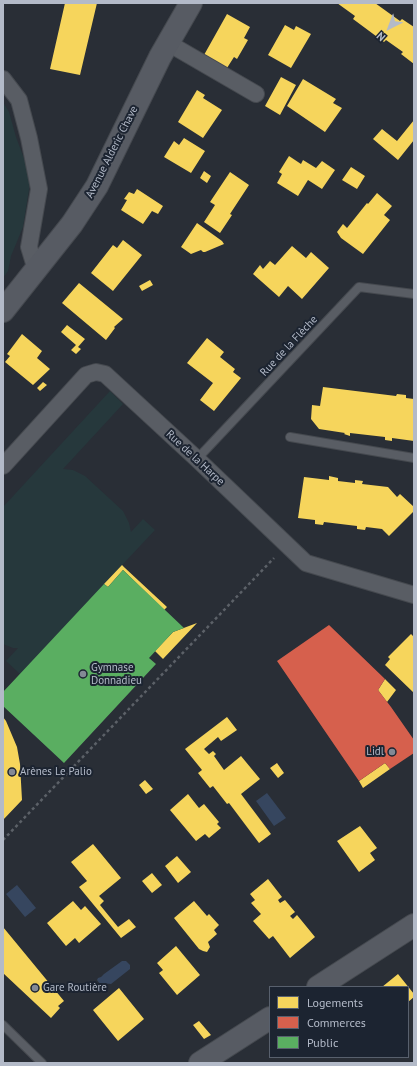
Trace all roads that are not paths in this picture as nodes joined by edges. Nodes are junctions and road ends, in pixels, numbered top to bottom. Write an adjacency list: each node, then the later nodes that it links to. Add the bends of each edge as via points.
1 (191, 3): 2 (street, Avenue Alderic Chave)
2 (168, 43): 4 (street); 5 (street, Avenue Alderic Chave, via 97,186 72,224)
3 (3, 79): 5 (street, via 19,100 39,189 29,247)
4 (256, 94)
5 (36, 270): 7 (street, Avenue Alderic Chave)
6 (414, 294): 10 (lane, Rue de la Flèche, via 359,287)
7 (3, 311)
8 (290, 437): 9 (lane)
9 (414, 458)
10 (197, 459): 11 (street, Rue de la Harpe, via 105,374 96,372 86,375); 12 (street, Rue de la Harpe, via 306,563)
11 (3, 466)
12 (414, 595)
13 (414, 925): 14 (street)
14 (320, 986)
15 (269, 1019): 18 (street)
16 (3, 1025): 17 (lane)
17 (42, 1063)
18 (200, 1063)

